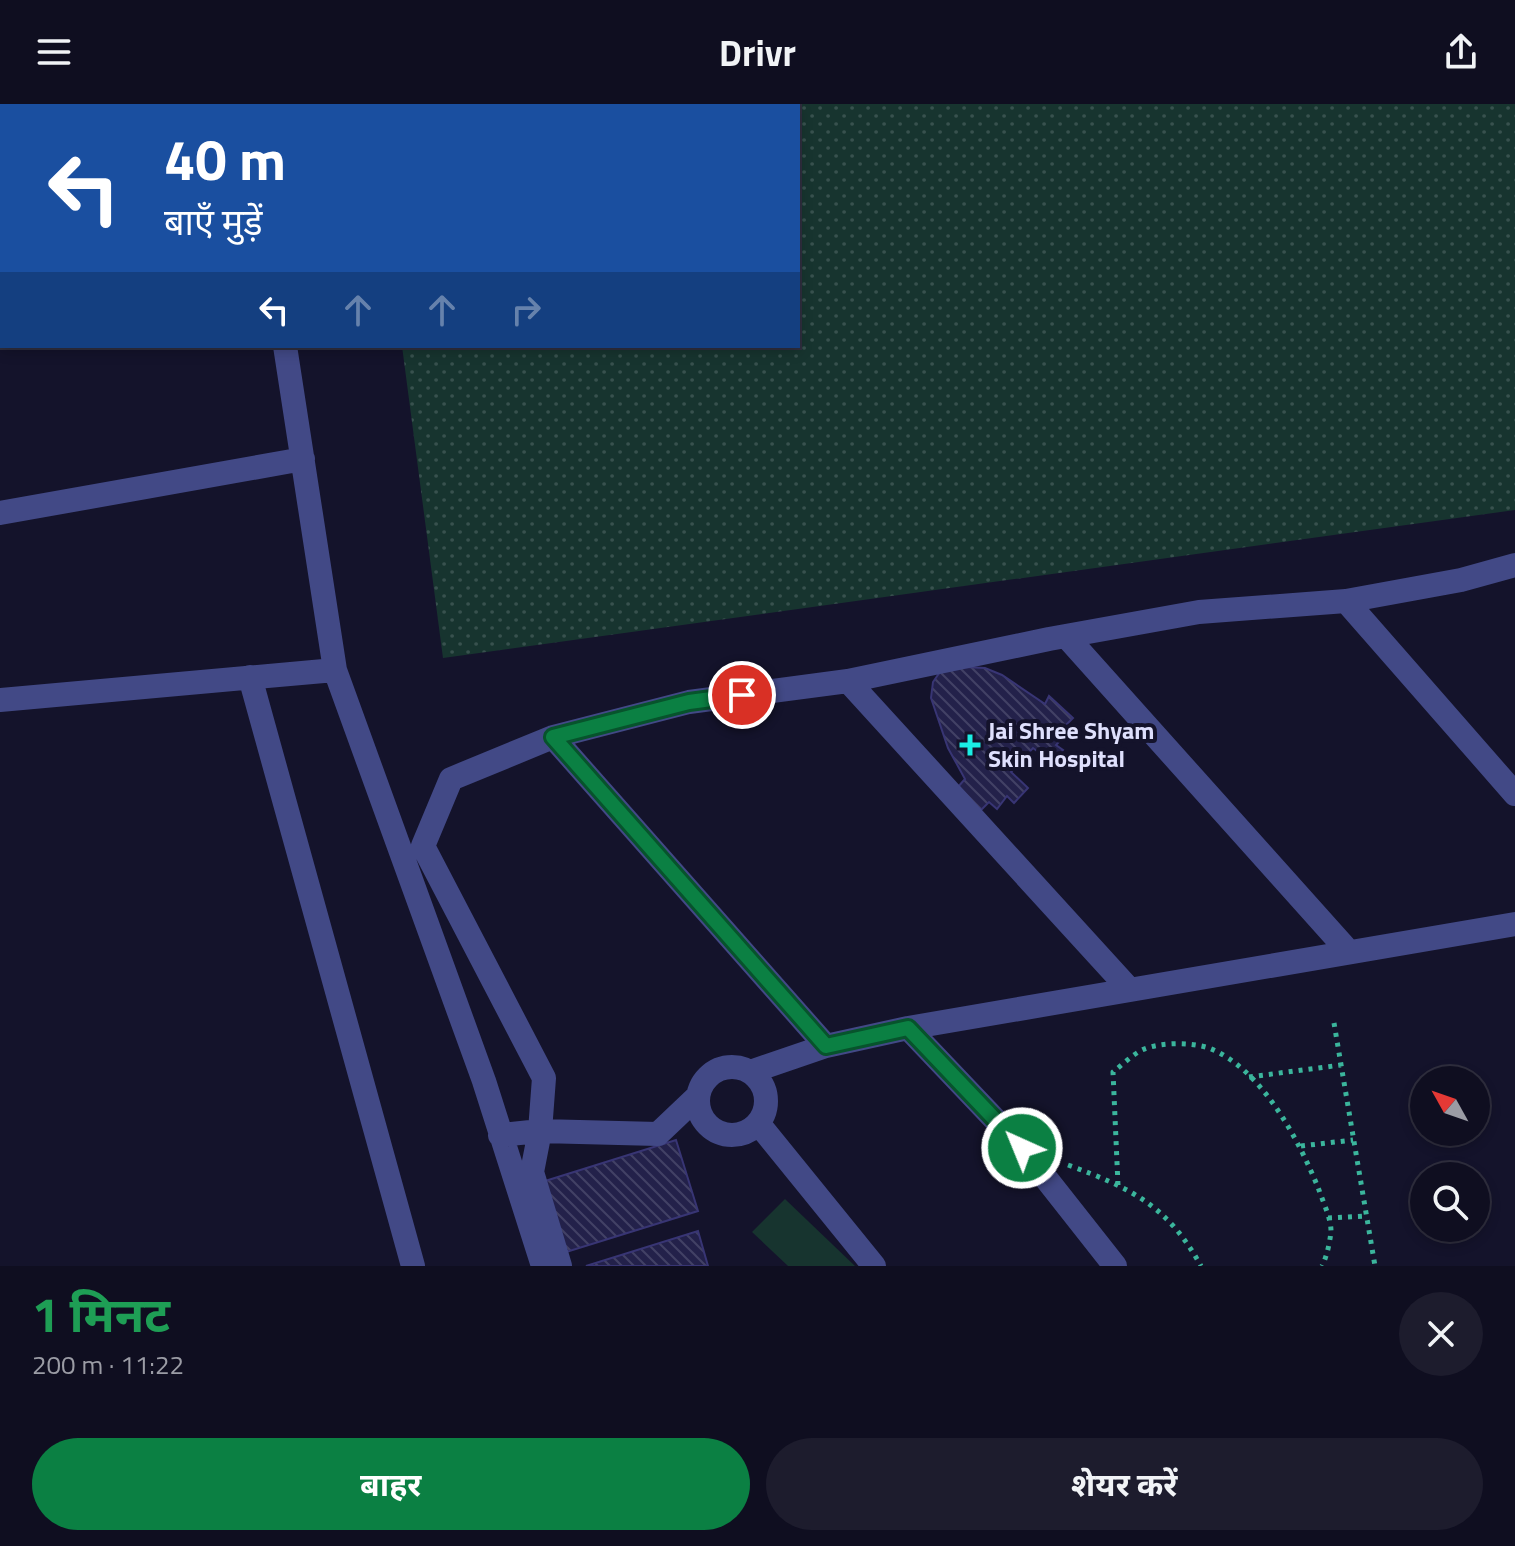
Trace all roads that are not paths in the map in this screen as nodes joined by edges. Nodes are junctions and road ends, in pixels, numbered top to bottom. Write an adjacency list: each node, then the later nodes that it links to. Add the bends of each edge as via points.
1 (285, 348): 2 (street)
2 (303, 459): 3 (street); 7 (street)
3 (0, 513)
4 (1515, 565): 5 (street)
5 (1346, 601): 6 (street, via 1199,612); 12 (street)
6 (1066, 636): 9 (street); 14 (street)
7 (335, 670): 8 (street); 22 (street)
8 (250, 677): 10 (street); 23 (street)
9 (848, 681): 11 (street, via 689,702); 15 (street)
10 (0, 700)
11 (553, 737): 17 (street); 21 (street, via 451,779 423,846 544,1078)
12 (1515, 794)
13 (1515, 924): 14 (street)
14 (1349, 952): 15 (street)
15 (1130, 990): 16 (street)
16 (908, 1028): 17 (street); 27 (street, via 1022,1148)
17 (826, 1046): 18 (street)
18 (750, 1072): 19 (street, via 739,1067 717,1070 701,1085); 20 (street, via 766,1102)
19 (698, 1096): 20 (street, via 702,1117 717,1132 739,1134); 21 (street, via 658,1134)
20 (758, 1123): 26 (street)
21 (540, 1131): 22 (street); 25 (street, via 532,1172)
22 (500, 1135): 24 (street)
23 (413, 1266)
24 (543, 1266)
25 (560, 1266)
26 (874, 1266)
27 (1115, 1266)

